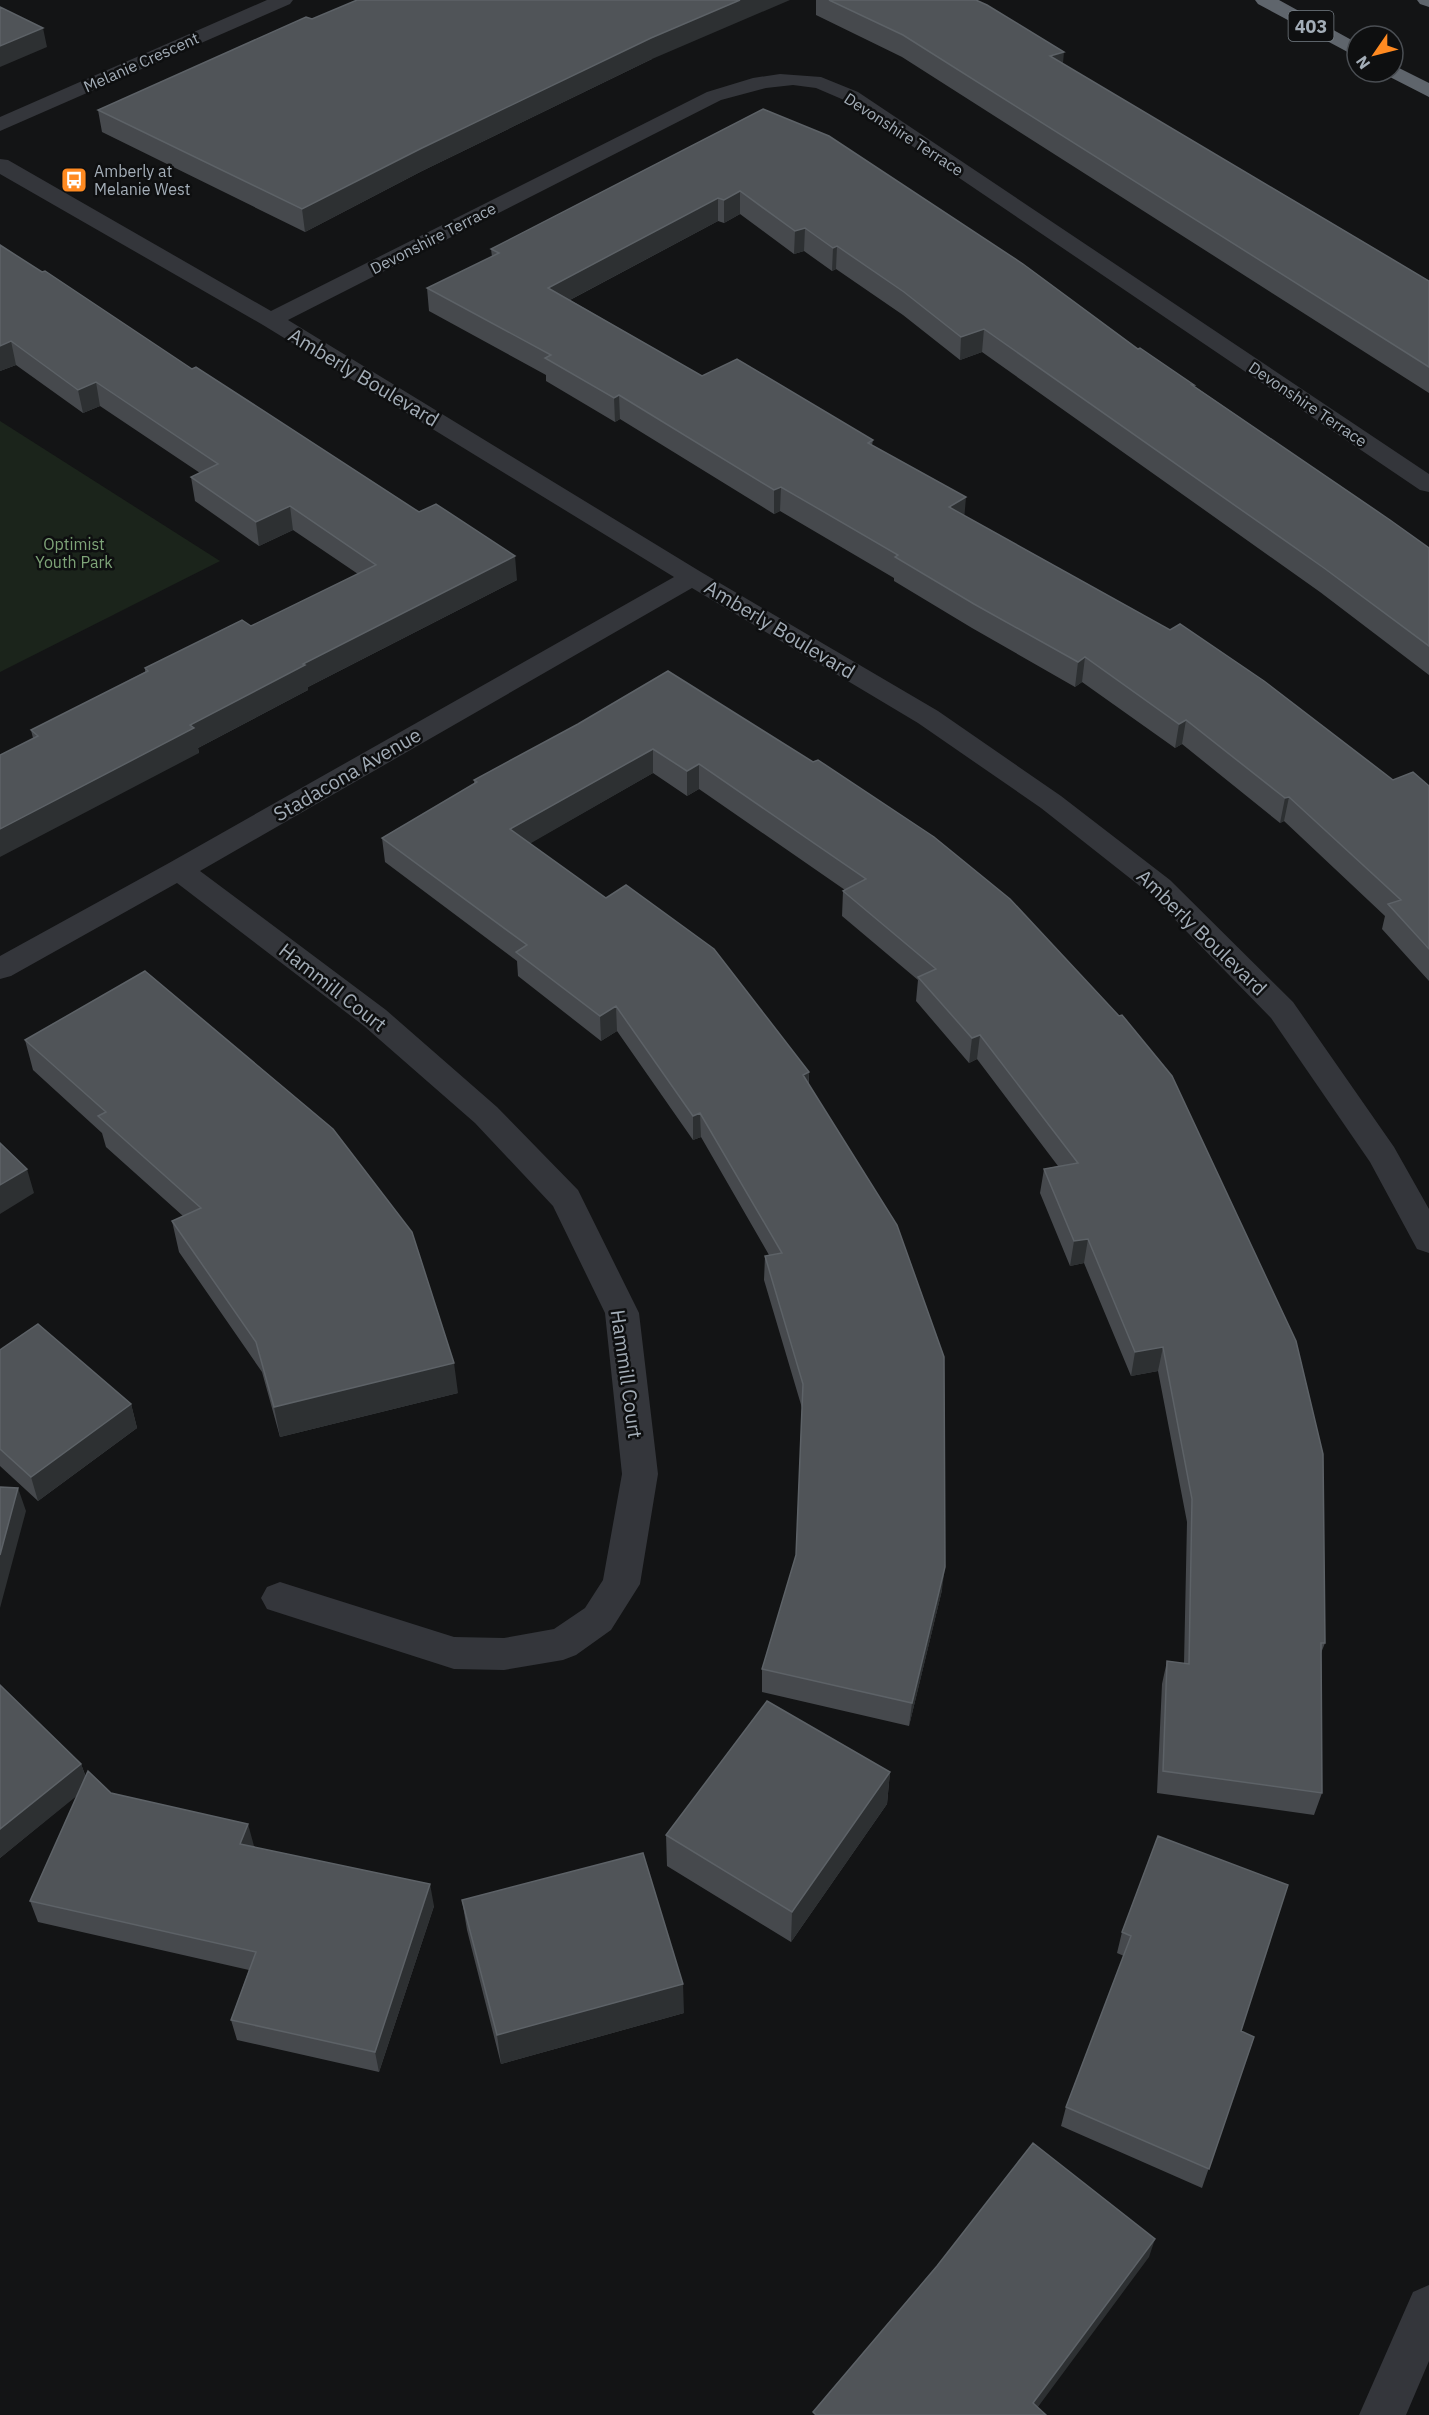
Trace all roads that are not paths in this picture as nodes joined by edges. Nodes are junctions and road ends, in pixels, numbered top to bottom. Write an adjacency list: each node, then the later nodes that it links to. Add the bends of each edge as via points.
1 (283, 0): 6 (street, Melanie Crescent)
2 (1265, 0): 3 (highway, 403)
3 (1345, 44)
4 (1405, 78): 5 (highway)
5 (1429, 91)
6 (0, 125)
7 (0, 165): 8 (street, Amberly Boulevard)
8 (271, 320): 9 (street, Devonshire Terrace, via 714,96 756,82 820,83 851,96); 10 (street, Amberly Boulevard)
9 (1429, 485)
10 (692, 577): 11 (street, Stadacona Avenue); 13 (street, Amberly Boulevard, via 928,717 1051,802 1160,887 1282,1010 1383,1155)
11 (179, 870): 12 (street, Stadacona Avenue); 14 (street, Hammill Court, via 375,1018 486,1115 566,1199 622,1312 640,1474 621,1584 598,1619 563,1644 504,1654 454,1653)
12 (0, 969)
13 (1429, 1240)
14 (280, 1598)
15 (1429, 2308): 16 (street)
16 (1382, 2415)

